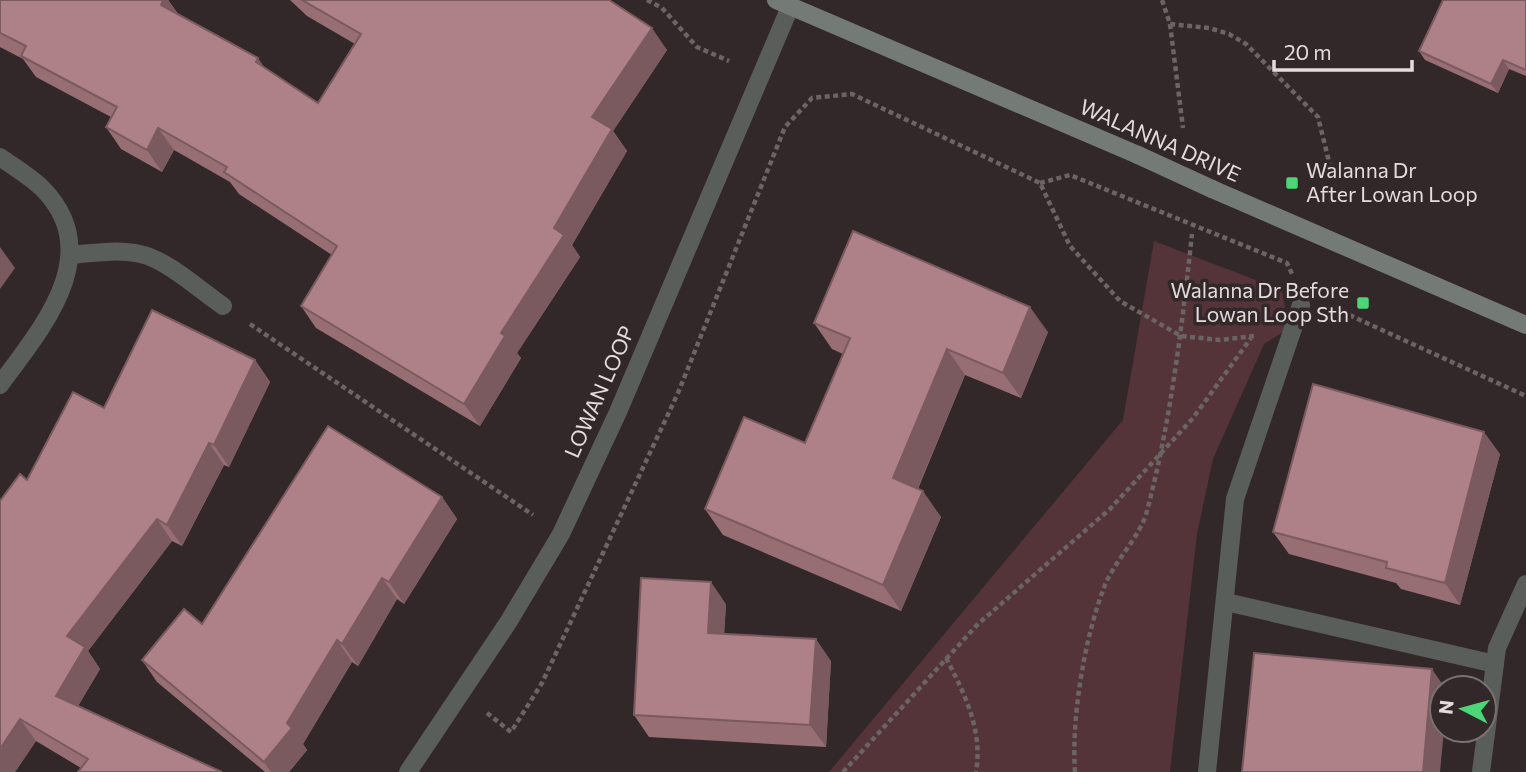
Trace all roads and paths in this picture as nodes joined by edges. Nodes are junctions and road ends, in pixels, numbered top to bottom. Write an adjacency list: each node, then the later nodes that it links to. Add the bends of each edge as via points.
1 (647, 0): 5 (path, via 662,8 697,47)
2 (1162, 0): 4 (path)
3 (783, 4): 14 (street, WALANNA DRIVE, bridge); 20 (street, LOWAN LOOP, via 618,412)
4 (1170, 24): 6 (path); 8 (path, via 1209,28 1246,44 1318,117)
5 (729, 61)
6 (1183, 128)
7 (0, 157): 11 (street, via 44,190 62,220)
8 (1333, 178)
9 (1040, 183): 12 (path, via 1070,175 1287,263); 15 (path, via 1070,246 1120,301); 25 (path, via 852,94 812,98 785,127 678,393 542,683 511,732)
10 (1192, 233): 15 (path)
11 (70, 255): 13 (street, via 142,254); 17 (street, via 52,313)
12 (1302, 299): 16 (path); 18 (path); 22 (street, via 1235,499)
13 (223, 306): 20 (path)
14 (1525, 322)
15 (1181, 336): 16 (path); 19 (path)
16 (1251, 338): 19 (path)
17 (0, 386)
18 (1526, 396)
19 (1160, 455): 23 (path, via 1110,509 978,624); 29 (path, via 1146,515 1106,584 1089,647 1073,742)
20 (561, 534): 25 (street, LOWAN LOOP)
21 (1526, 584): 24 (street, via 1497,648)
22 (1226, 603): 24 (street); 30 (street)
23 (946, 658): 27 (path); 28 (path, via 966,696 980,748)
24 (1495, 664): 31 (street)
25 (461, 694): 26 (street, LOWAN LOOP)
26 (408, 772)
27 (843, 772)
28 (976, 772)
29 (1075, 772)
30 (1207, 772)
31 (1481, 772)

